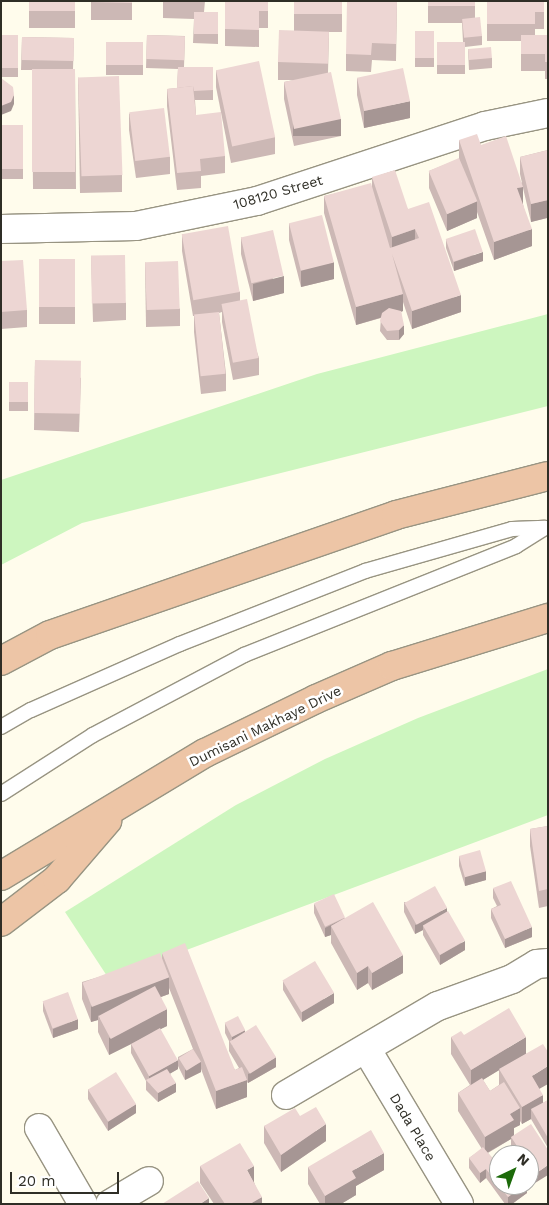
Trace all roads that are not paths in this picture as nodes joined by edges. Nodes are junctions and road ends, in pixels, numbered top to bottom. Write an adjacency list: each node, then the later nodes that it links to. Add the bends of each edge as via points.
1 (548, 113): 2 (street, 108120 Street, via 485,126 257,201 136,226)
2 (1, 229)
3 (548, 476): 6 (main road, via 396,515 50,635)
4 (546, 528): 7 (lane, via 512,529 365,571 180,644 31,710); 8 (lane, via 516,546 244,655 92,735)
5 (548, 618): 9 (main road, Dumisani Makhaye Drive, via 392,666 205,753)
6 (1, 661)
7 (1, 727)
8 (1, 794)
9 (123, 803): 10 (main road, Dumisani Makhaye Drive); 11 (main road, via 57,878)
10 (1, 876)
11 (1, 922)
12 (548, 963): 13 (street, via 537,964 512,979 438,1006)
13 (367, 1050): 14 (street); 19 (street, Dada Place)
14 (286, 1095)
15 (39, 1128): 17 (street)
16 (149, 1181): 18 (street)
17 (83, 1204)
18 (110, 1204)
19 (459, 1204)

